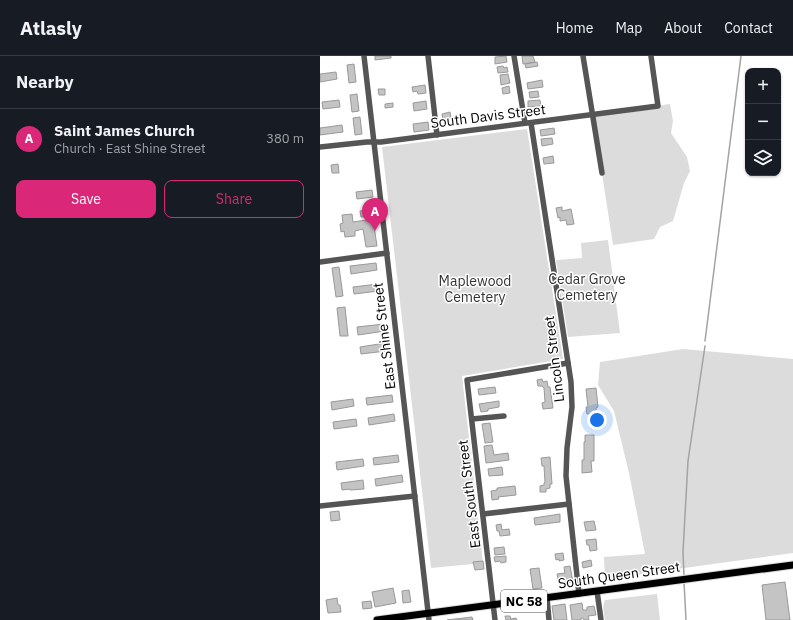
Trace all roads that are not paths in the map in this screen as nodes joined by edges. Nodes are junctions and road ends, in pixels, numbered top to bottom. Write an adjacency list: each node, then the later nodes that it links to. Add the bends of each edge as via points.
1 (364, 56): 9 (street, East Shine Street)
2 (428, 56): 8 (street)
3 (514, 56): 7 (street, Lincoln Street)
4 (583, 56): 6 (street)
5 (651, 56): 6 (street, South Davis Street, via 658,106)
6 (593, 115): 7 (street, South Davis Street); 11 (street)
7 (528, 123): 8 (street, South Davis Street); 14 (street, Lincoln Street)
8 (437, 135): 9 (street, South Davis Street)
9 (374, 142): 10 (street, South Davis Street); 12 (street, East Shine Street)
10 (320, 147)
11 (602, 173)
12 (387, 253): 13 (street); 17 (street, East Shine Street)
13 (320, 262)
14 (568, 363): 16 (street, East South Street, via 467,380); 18 (street, Lincoln Street, via 572,407 566,464)
15 (504, 416): 16 (street)
16 (472, 419): 20 (street, East South Street)
17 (415, 496): 19 (street); 26 (street, East Shine Street)
18 (569, 504): 20 (street); 23 (street, Lincoln Street)
19 (320, 506)
20 (483, 514): 25 (street, East South Street)
21 (793, 565): 22 (main road, South Queen Street / NC 58)
22 (597, 591): 23 (main road, South Queen Street / NC 58); 30 (street)
23 (579, 594): 24 (main road, South Queen Street / NC 58)
24 (546, 598): 25 (main road, South Queen Street / NC 58); 29 (street)
25 (493, 605): 26 (main road, South Queen Street / NC 58); 28 (street, East South Street)
26 (429, 617): 27 (main road, South Queen Street / NC 58)
27 (377, 620)
28 (495, 620)
29 (549, 620)
30 (601, 620)

